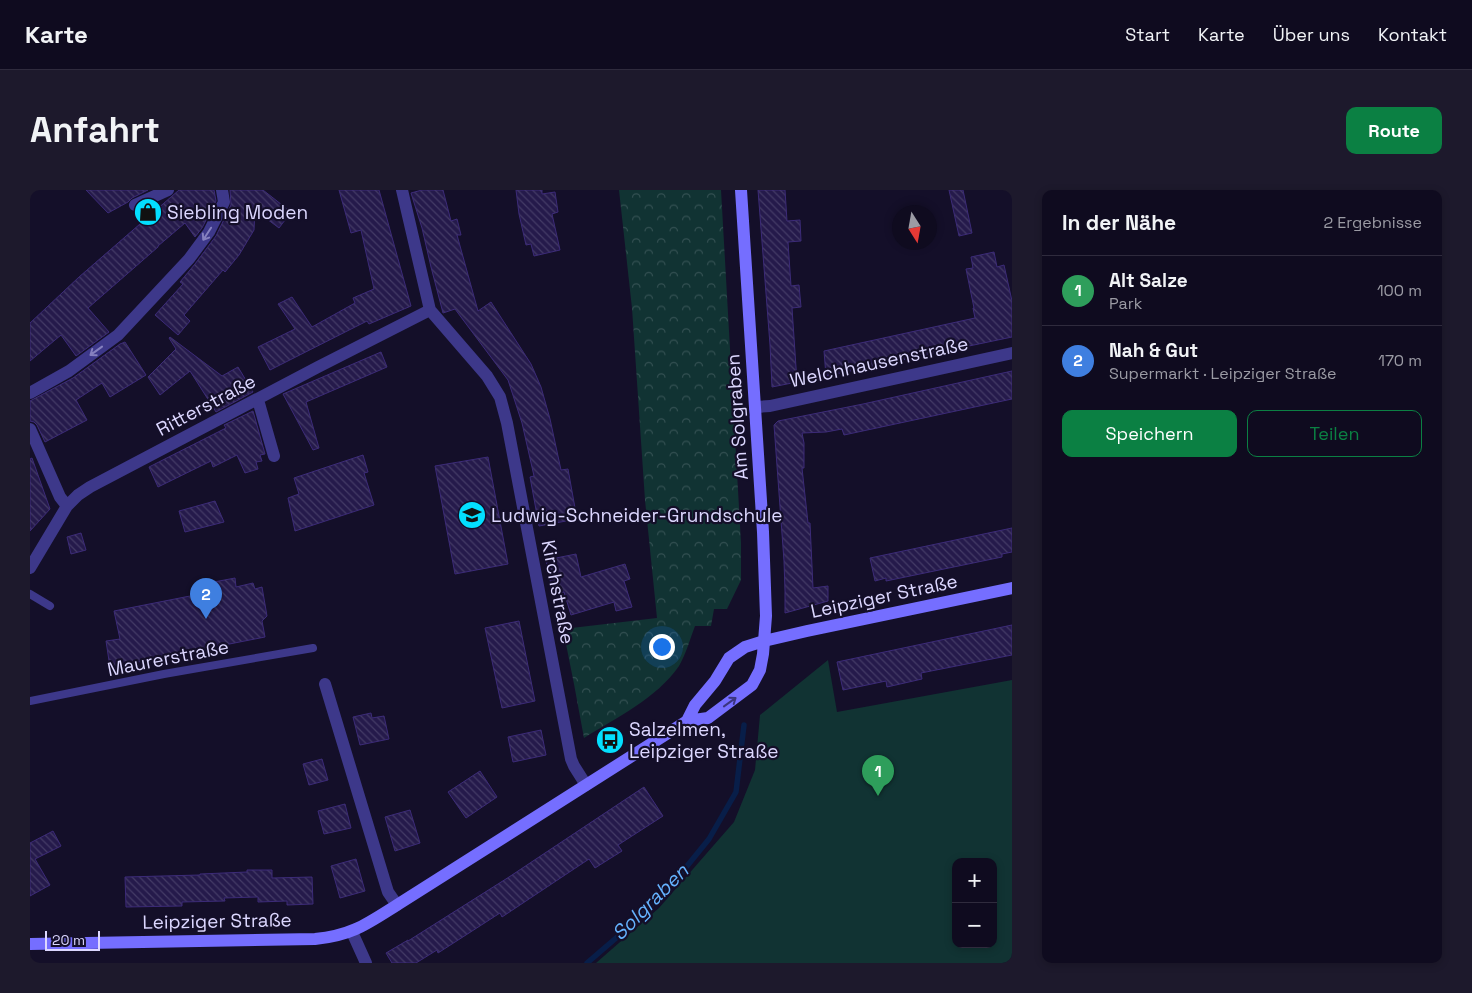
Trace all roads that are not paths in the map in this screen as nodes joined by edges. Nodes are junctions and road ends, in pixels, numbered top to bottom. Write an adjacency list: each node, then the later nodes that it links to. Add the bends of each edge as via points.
1 (168, 190): 5 (street)
2 (222, 190): 8 (street, one-way to 8, via 224,202 190,259 118,335)
3 (402, 190): 6 (street, Kirchstraße)
4 (741, 190): 10 (main road, Am Solgraben)
5 (135, 205)
6 (430, 310): 9 (street, Ritterstraße); 23 (street, Kirchstraße, via 500,397 571,759)
7 (1012, 353): 10 (street, Welchhausenstraße)
8 (30, 393)
9 (258, 400): 12 (street); 13 (street, Ritterstraße, via 90,487)
10 (755, 407): 18 (main road, Am Solgraben, via 766,616)
11 (30, 429): 13 (street)
12 (274, 456)
13 (67, 506): 14 (street, Ritterstraße)
14 (30, 568)
15 (1012, 588): 18 (main road, Leipziger Straße)
16 (30, 594): 17 (lane)
17 (50, 606)
18 (764, 641): 22 (main road, Leipziger Straße, via 729,658 695,705); 22 (main road, Leipziger Straße, one-way to 18, via 708,718 752,685 760,670)
19 (313, 648): 21 (lane, Maurerstraße)
20 (325, 684): 24 (street, via 388,892)
21 (30, 701)
22 (687, 722): 23 (main road, Leipziger Straße)
23 (586, 785): 24 (main road, Leipziger Straße)
24 (397, 905): 25 (main road, Leipziger Straße)
25 (352, 932): 26 (main road, Leipziger Straße, via 314,939); 27 (street)
26 (30, 944)
27 (366, 963)

